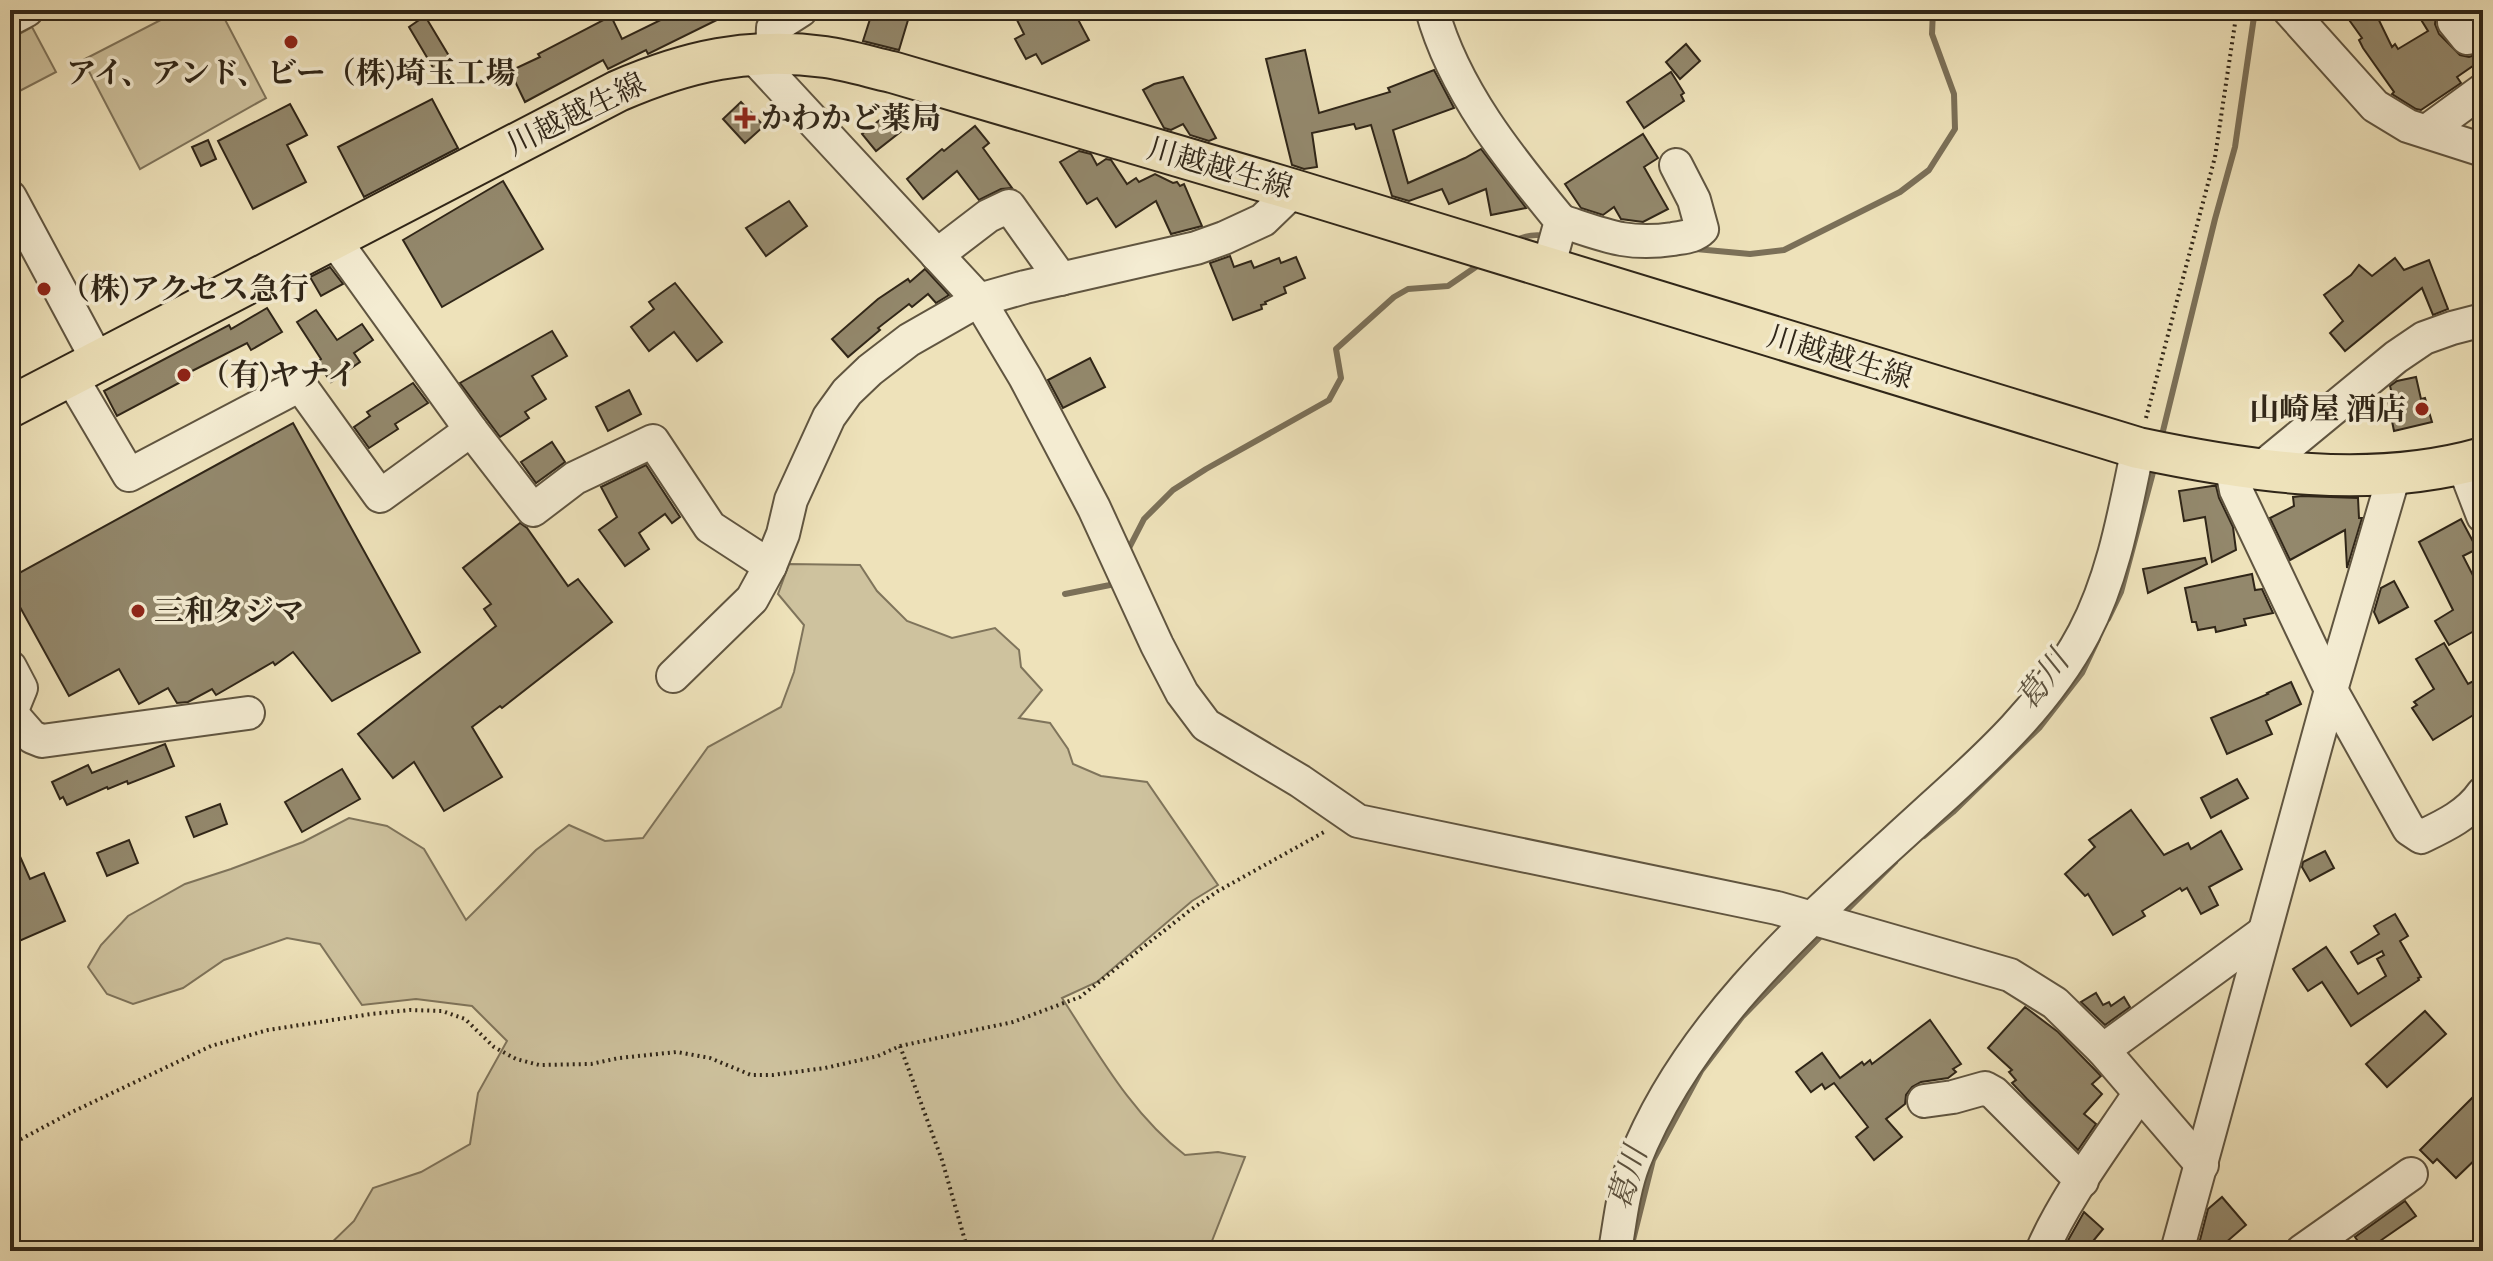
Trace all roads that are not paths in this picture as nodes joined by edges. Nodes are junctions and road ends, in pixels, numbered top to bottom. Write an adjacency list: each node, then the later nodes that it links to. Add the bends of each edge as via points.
1 (27, 10): 5 (street)
2 (801, 10): 6 (street)
3 (1432, 10): 13 (street, via 1454,66 1488,128)
4 (2289, 10): 8 (street, via 2375,106)
5 (10, 19)
6 (767, 36): 11 (main road, 川越越生線); 14 (main road, 川越越生線, via 618,91); 15 (street)
7 (2483, 90): 8 (street)
8 (2427, 131): 9 (street)
9 (2482, 148)
10 (1676, 165): 13 (street, via 1702,229 1695,235 1647,243)
11 (1294, 190): 16 (main road, 川越越生線); 17 (street, via 1263,220 1224,238)
12 (10, 197): 20 (street)
13 (1561, 221): 16 (street)
14 (333, 238): 20 (main road, 川越越生線); 22 (street)
15 (937, 255): 17 (street, via 1009,206); 18 (street)
16 (1548, 268): 23 (main road, 川越越生線)
17 (1061, 279): 18 (street)
18 (979, 300): 28 (street, via 909,340 847,392 829,417 791,500); 35 (street, via 1088,495 1182,693 1206,725 1358,821)
19 (2483, 320): 25 (street, via 2424,338)
20 (84, 368): 21 (main road, 川越越生線); 22 (street, via 129,475 300,385 380,496)
21 (10, 407)
22 (471, 430): 28 (street, via 533,510 575,478 653,441 710,527)
23 (2150, 450): 25 (main road, 川越越生線); 35 (street, via 2085,632 2045,693 1988,757)
24 (2473, 461): 26 (main road, 川越越生線); 27 (street)
25 (2246, 467): 26 (main road, 川越越生線); 31 (street, via 2236,490)
26 (2394, 475): 31 (street)
27 (2483, 516)
28 (770, 566): 30 (street, via 752,599)
29 (10, 667): 33 (street, via 21,688)
30 (673, 676)
31 (2331, 690): 34 (street, via 2409,829 2421,837 2451,822); 36 (street)
32 (248, 713): 33 (street, via 42,741)
33 (10, 714)
34 (2483, 793)
35 (1812, 917): 37 (street, via 2010,975 2055,1003); 43 (street, via 1761,970 1672,1082 1633,1164)
36 (2263, 933): 37 (street); 40 (street)
37 (2103, 1050): 38 (street)
38 (2140, 1093): 40 (street); 42 (street)
39 (1924, 1101): 42 (street, via 1985,1088)
40 (2202, 1165): 45 (street)
41 (2411, 1174): 46 (street)
42 (2082, 1181): 44 (street)
43 (1615, 1251)
44 (2042, 1251)
45 (2177, 1251)
46 (2302, 1251)

